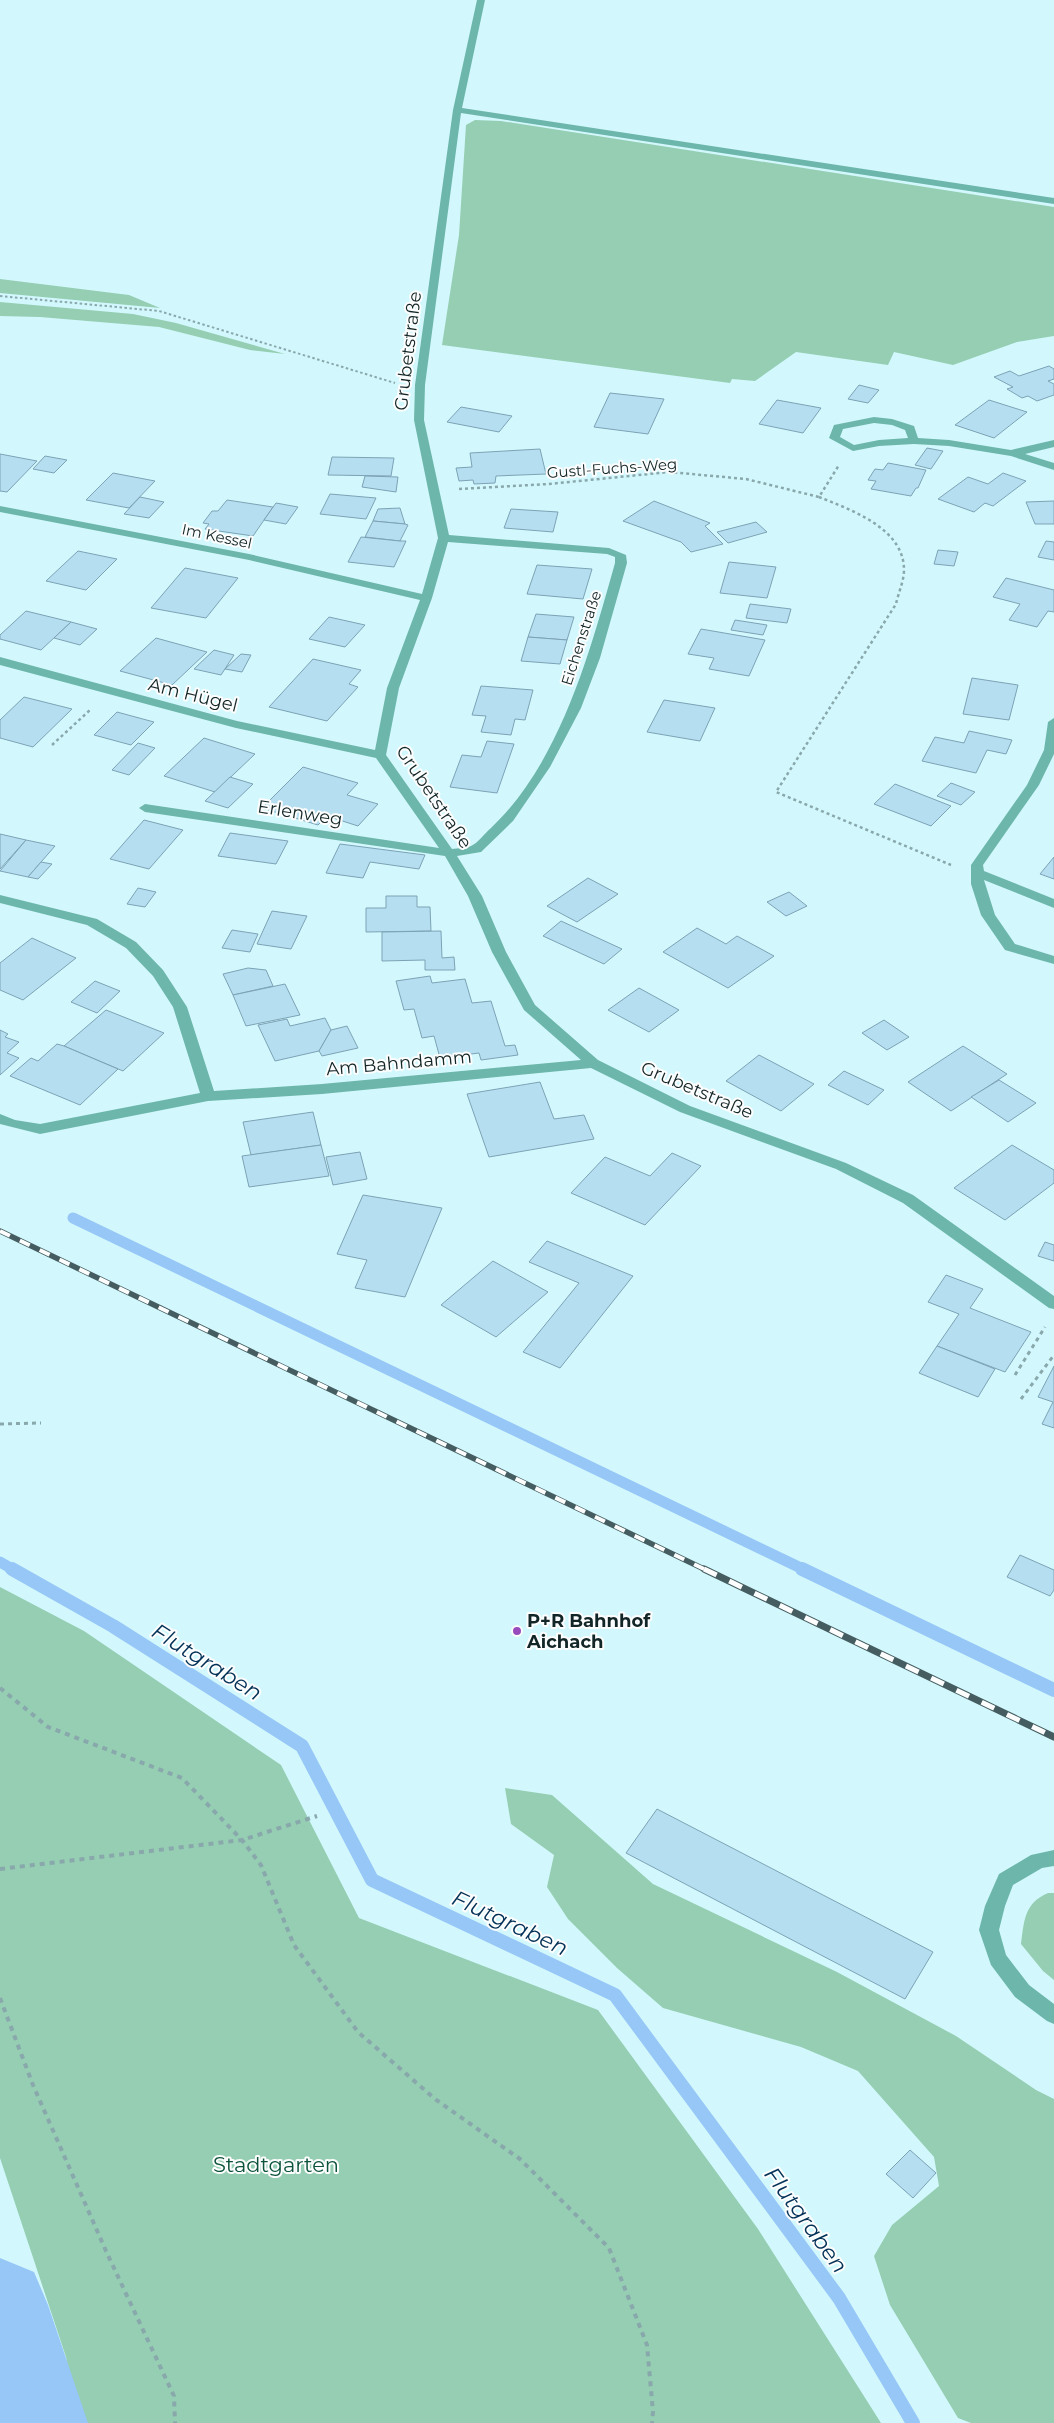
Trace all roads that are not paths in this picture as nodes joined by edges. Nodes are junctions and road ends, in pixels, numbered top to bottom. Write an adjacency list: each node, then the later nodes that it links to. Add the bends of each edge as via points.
1 (481, 0): 2 (street, Grubetstraße)
2 (457, 110): 3 (street); 9 (street, Grubetstraße, via 420,385 419,420)
3 (1054, 201)
4 (914, 441): 4 (street, via 853,448 834,438 838,427 863,420 901,424 910,428); 6 (street)
5 (1054, 443): 6 (street)
6 (1011, 453): 7 (street)
7 (1054, 467)
8 (0, 510): 10 (street, Im Kessel, via 249,557)
9 (444, 538): 10 (street, Grubetstraße); 15 (street, Eichenstraße, via 609,551 620,556 621,563 594,658 575,708 544,767 509,818 476,849)
10 (426, 598): 13 (street, Grubetstraße, via 393,688)
11 (0, 661): 13 (street, Am Hügel, via 292,738)
12 (1054, 722): 16 (street, via 1050,750 1033,785)
13 (380, 755): 15 (street, Grubetstraße)
14 (145, 808): 15 (street, Erlenweg)
15 (450, 853): 20 (street, Grubetstraße, via 530,1007)
16 (977, 869): 18 (street); 19 (street, via 978,884 988,915 1010,947)
17 (0, 899): 21 (street, via 92,922 131,945 158,973 180,1007)
18 (1054, 904)
19 (1054, 960)
20 (593, 1063): 21 (street, Am Bahndamm); 23 (street, Grubetstraße, via 685,1109 841,1166 908,1199)
21 (208, 1096): 22 (street, Am Bahndamm, via 40,1129)
22 (0, 1120)
23 (1054, 1304)
24 (1046, 1860): 25 (street, via 1006,1880 989,1930 998,1958 1022,1991)
25 (1054, 2015)

